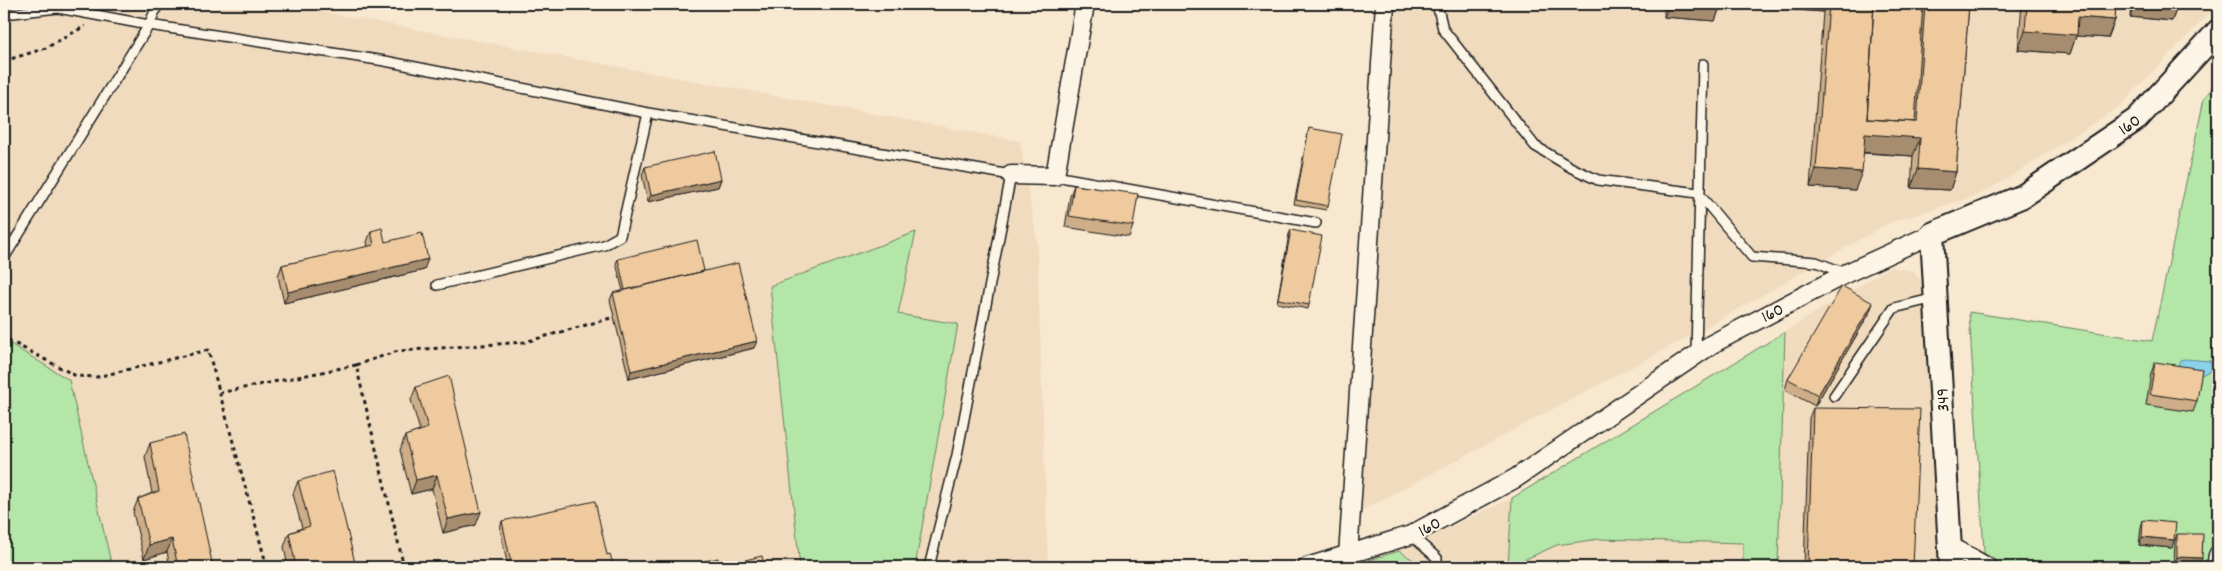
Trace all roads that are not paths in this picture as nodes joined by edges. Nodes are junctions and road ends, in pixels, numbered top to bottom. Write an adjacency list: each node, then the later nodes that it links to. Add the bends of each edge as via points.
1 (158, 4): 6 (lane)
2 (1085, 4): 11 (street)
3 (1385, 4): 22 (street)
4 (1437, 4): 12 (lane, via 1443,29 1535,146 1598,180)
5 (4, 14): 6 (lane, via 58,8)
6 (149, 25): 9 (lane, via 385,62); 15 (lane)
7 (2218, 31): 14 (street, 160, via 2138,119 2023,196)
8 (1703, 64): 12 (lane)
9 (648, 113): 10 (lane); 17 (lane, via 620,236 604,245)
10 (1011, 175): 11 (street); 25 (lane, via 958,455)
11 (1055, 176): 13 (lane)
12 (1698, 193): 16 (lane, via 1752,257 1816,262); 19 (lane)
13 (1316, 223)
14 (1932, 234): 16 (street, 160); 18 (street, 349)
15 (4, 258)
16 (1847, 274): 19 (street, 160)
17 (437, 285)
18 (1936, 298): 20 (lane, via 1894,308); 24 (street, 349)
19 (1696, 353): 21 (street, 160, via 1516,478)
20 (1834, 396)
21 (1411, 535): 22 (street, 160); 27 (lane, via 1437,558)
22 (1348, 556): 26 (street, 160)
23 (2218, 556): 29 (street)
24 (1951, 557): 28 (street)
25 (929, 567)
26 (1307, 567)
27 (1437, 567)
28 (1987, 567)
29 (2216, 567)

